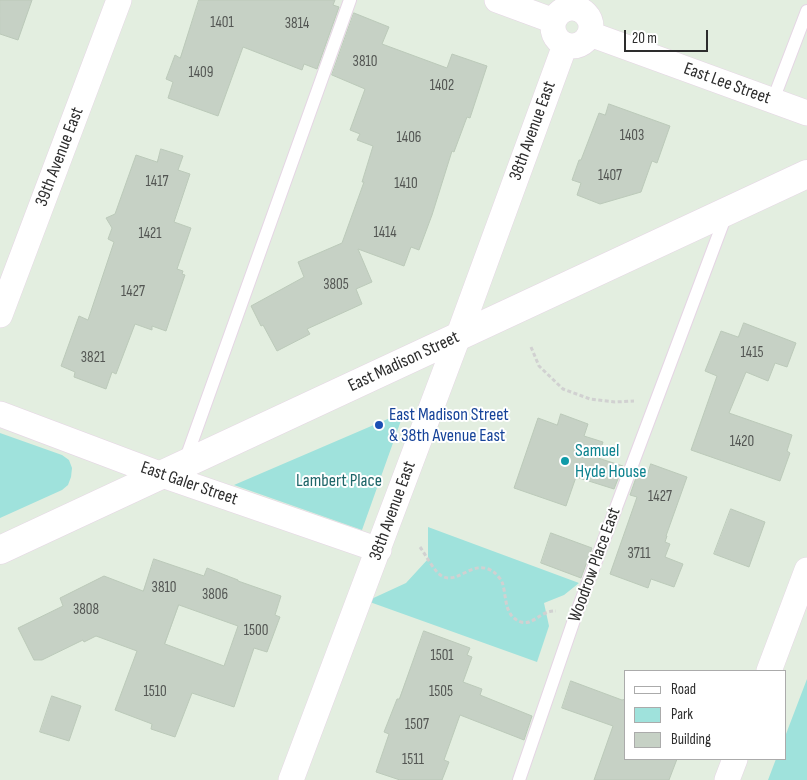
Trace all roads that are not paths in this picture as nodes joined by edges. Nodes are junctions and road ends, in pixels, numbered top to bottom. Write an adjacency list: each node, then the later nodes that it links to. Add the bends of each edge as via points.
1 (120, 0): 13 (street, 39th Avenue East)
2 (350, 0): 16 (lane)
3 (498, 0): 6 (street)
4 (580, 5): 6 (street, via 562,11); 7 (street, via 589,18)
5 (807, 11): 9 (lane)
6 (554, 20): 8 (street, via 554,33)
7 (590, 34): 8 (street, via 580,45); 9 (street, East Lee Street)
8 (565, 45): 14 (street, 38th Avenue East)
9 (774, 100): 10 (street, East Lee Street)
10 (807, 114)
11 (807, 174): 12 (main road, East Madison Street)
12 (728, 211): 14 (main road, East Madison Street); 23 (lane, Woodrow Place East, via 575,617)
13 (0, 315)
14 (458, 337): 16 (main road, East Madison Street); 18 (street, 38th Avenue East)
15 (0, 414): 16 (street, East Galer Street)
16 (173, 470): 17 (main road, East Madison Street); 18 (street, East Galer Street)
17 (0, 550)
18 (379, 550): 22 (street, 38th Avenue East)
19 (807, 570): 20 (street)
20 (769, 670)
21 (735, 760): 24 (street)
22 (291, 780)
23 (519, 780)
24 (727, 780)

